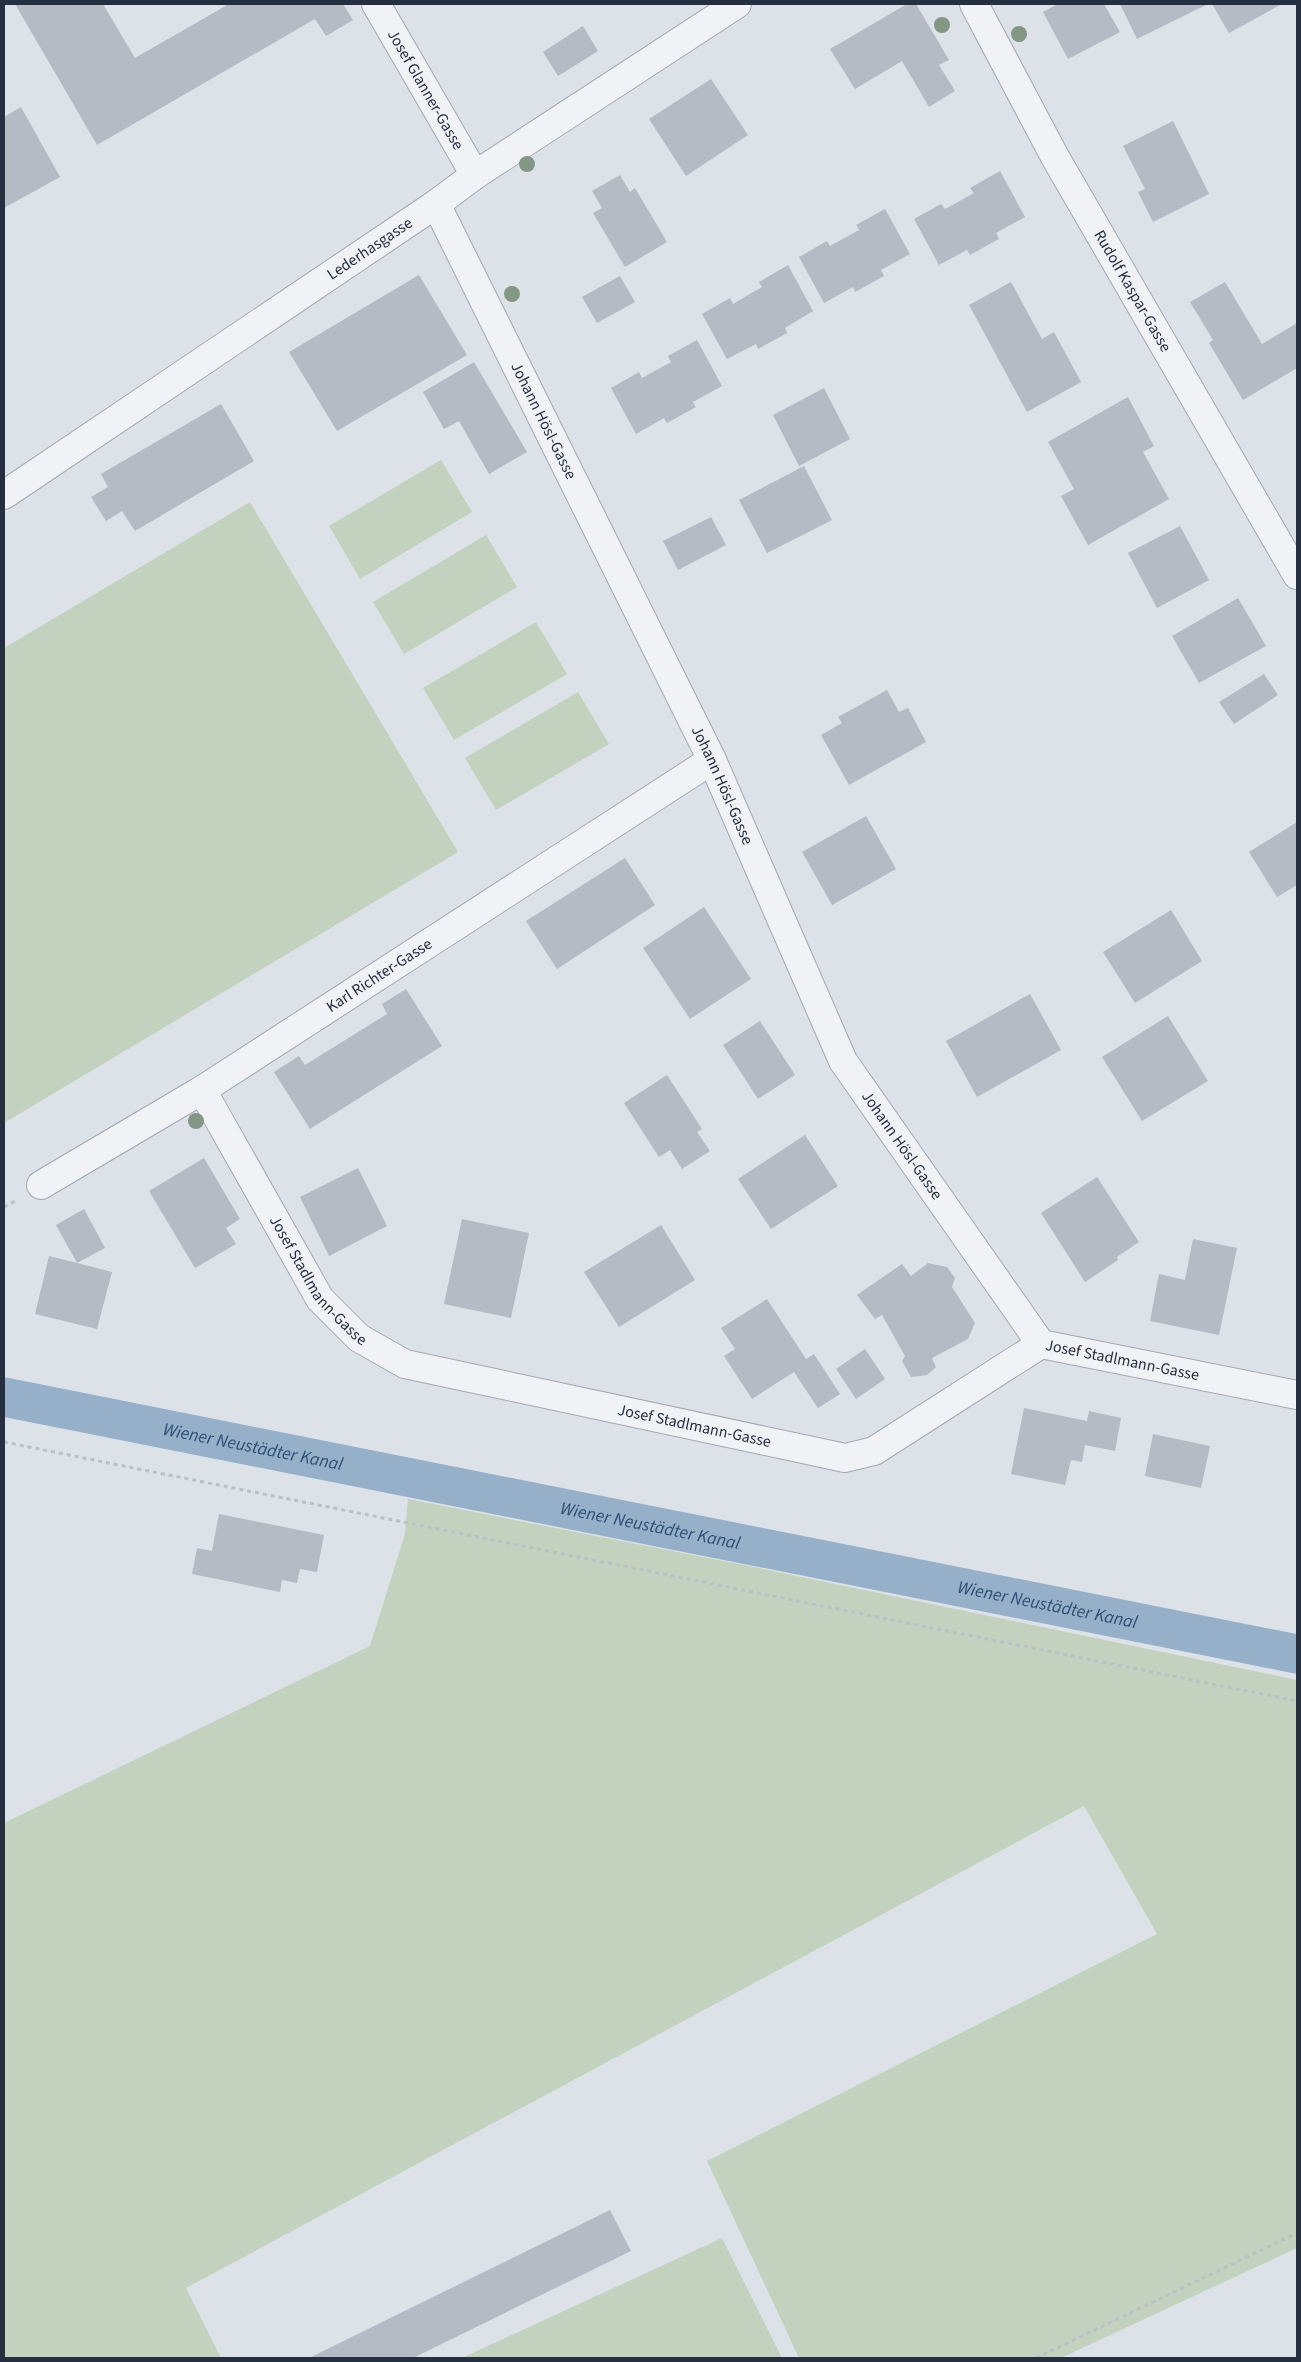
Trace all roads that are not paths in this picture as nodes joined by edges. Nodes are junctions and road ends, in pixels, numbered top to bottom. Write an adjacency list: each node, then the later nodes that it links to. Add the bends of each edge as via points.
1 (376, 4): 4 (street, Josef Glanner-Gasse)
2 (736, 4): 4 (street, Lederhasgasse)
3 (974, 4): 7 (street, Rudolf Kaspar-Gasse, via 1055,157)
4 (475, 175): 5 (street, Lederhasgasse)
5 (436, 204): 6 (street, Lederhasgasse); 8 (street, Johann Hösl-Gasse)
6 (4, 495)
7 (1297, 575)
8 (712, 760): 9 (street, Karl Richter-Gasse); 11 (street, Johann Hösl-Gasse, via 843,1060)
9 (202, 1090): 10 (street, Karl Richter-Gasse); 11 (street, Josef Stadlmann-Gasse, via 320,1299 359,1338 405,1364 845,1458 874,1451)
10 (41, 1185)
11 (1041, 1344): 12 (street, Josef Stadlmann-Gasse)
12 (1297, 1395)

